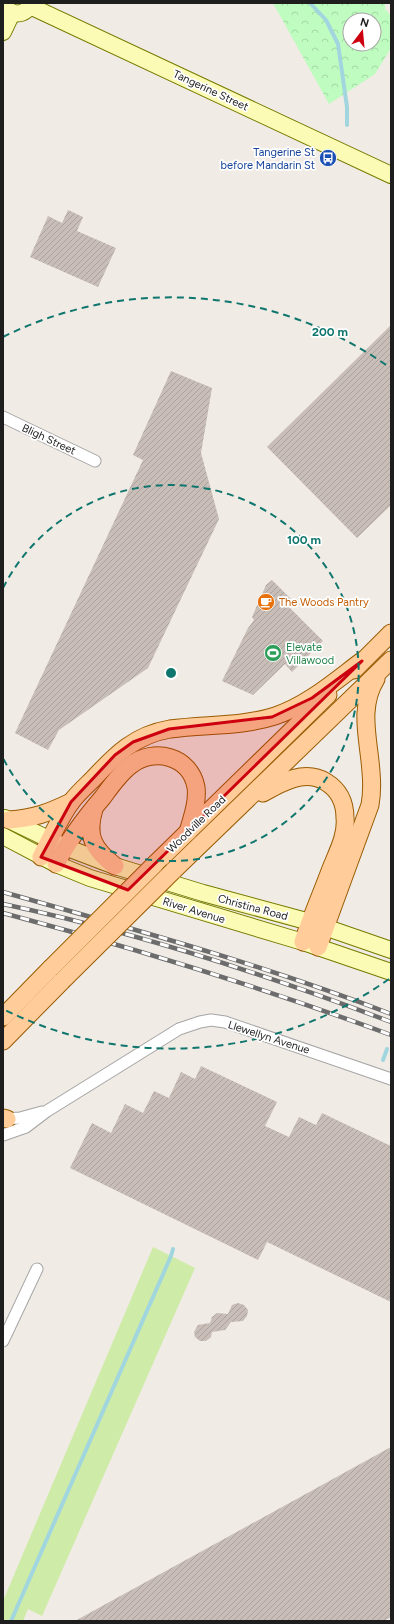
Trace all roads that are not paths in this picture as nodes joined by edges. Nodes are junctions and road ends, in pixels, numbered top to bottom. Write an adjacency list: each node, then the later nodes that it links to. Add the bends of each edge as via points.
1 (31, 4): 2 (main road, via 19,14); 4 (main road, Tangerine Street)
2 (8, 8): 3 (main road)
3 (3, 32)
4 (391, 175)
5 (3, 418): 6 (street, Bligh Street)
6 (95, 461)
7 (391, 633): 8 (main road, Woodville Road)
8 (362, 661): 10 (main road, via 312,698 276,716 235,723 169,729 133,742 115,754); 14 (main road, Woodville Road)
9 (387, 664): 12 (main road, Woodville Road); 20 (main road, via 370,689 366,713 372,790 370,805)
10 (71, 802): 13 (main road, via 47,814 28,819); 16 (main road)
11 (94, 807): 14 (main road, via 131,764 154,755 166,756 185,766 196,786 196,798); 16 (main road); 19 (main road, via 90,828 94,843 99,852)
12 (239, 808): 20 (main road, via 273,787 299,777 312,777 334,787 340,796 346,819); 25 (main road, Woodville Road, bridge)
13 (6, 819): 16 (main road)
14 (188, 832): 24 (main road, Woodville Road, bridge)
15 (3, 836): 17 (main road, River Avenue)
16 (58, 844): 17 (main road); 18 (main road); 19 (main road)
17 (41, 857): 18 (main road, River Avenue)
18 (56, 864): 21 (main road, River Avenue, via 108,884)
19 (115, 866): 20 (main road, Christina Road)
20 (318, 925): 21 (main road); 22 (main road, Christina Road)
21 (310, 945): 23 (main road, River Avenue)
22 (391, 950)
23 (391, 972)
24 (3, 1017)
25 (3, 1041)
26 (391, 1079): 27 (street, Llewellyn Avenue, via 240,1027 211,1020 179,1029)
27 (47, 1111): 28 (street, Llewellyn Avenue); 28 (street, Llewellyn Avenue, via 26,1127)
28 (4, 1123)
29 (37, 1269): 30 (street)
30 (3, 1341)

